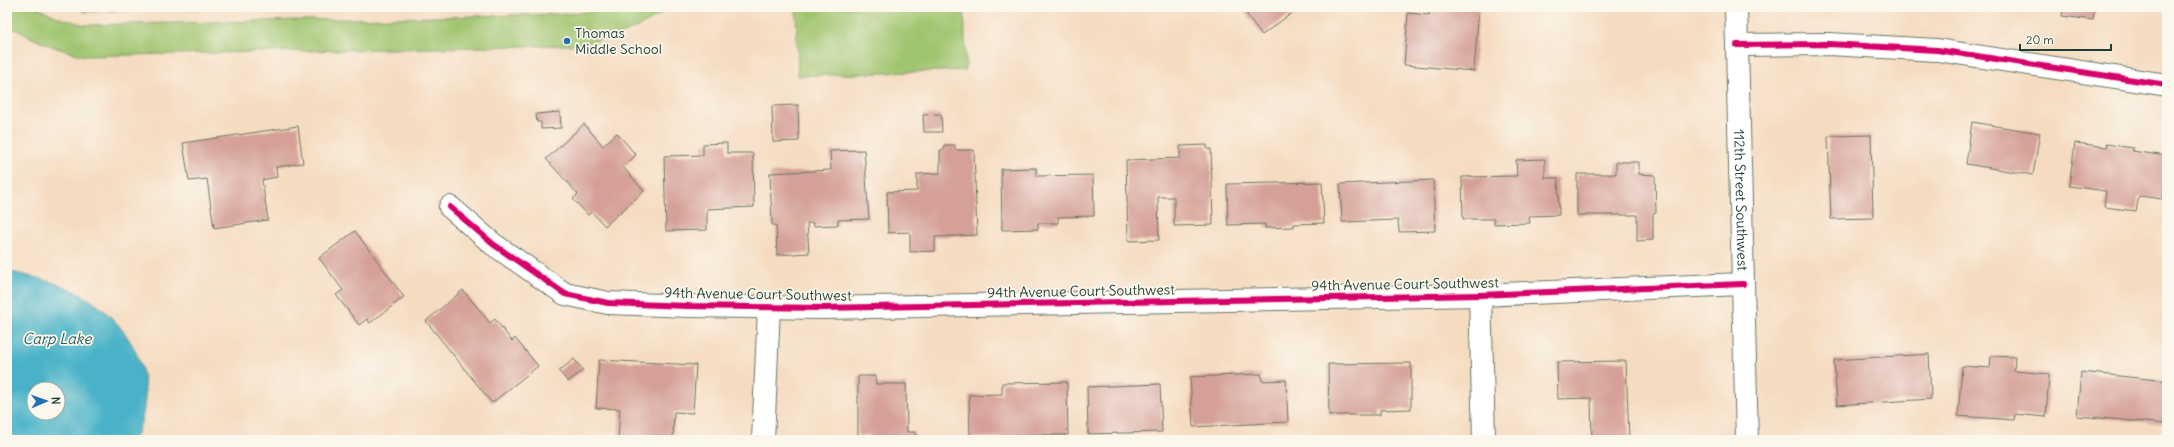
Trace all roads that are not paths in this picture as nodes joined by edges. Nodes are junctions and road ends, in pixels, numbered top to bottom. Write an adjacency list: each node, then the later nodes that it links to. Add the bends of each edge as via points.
1 (1736, 7): 2 (street, 112th Street Southwest)
2 (1737, 45): 3 (street, via 1829,44 1937,50); 5 (street, 112th Street Southwest)
3 (2167, 85)
4 (450, 207): 7 (street, 94th Avenue Court Southwest, via 494,244 565,294 608,303)
5 (1743, 284): 6 (street, 94th Avenue Court Southwest); 10 (street, 112th Street Southwest)
6 (1480, 295): 7 (street, 94th Avenue Court Southwest); 9 (street)
7 (769, 307): 8 (street)
8 (763, 440)
9 (1484, 440)
10 (1746, 440)

